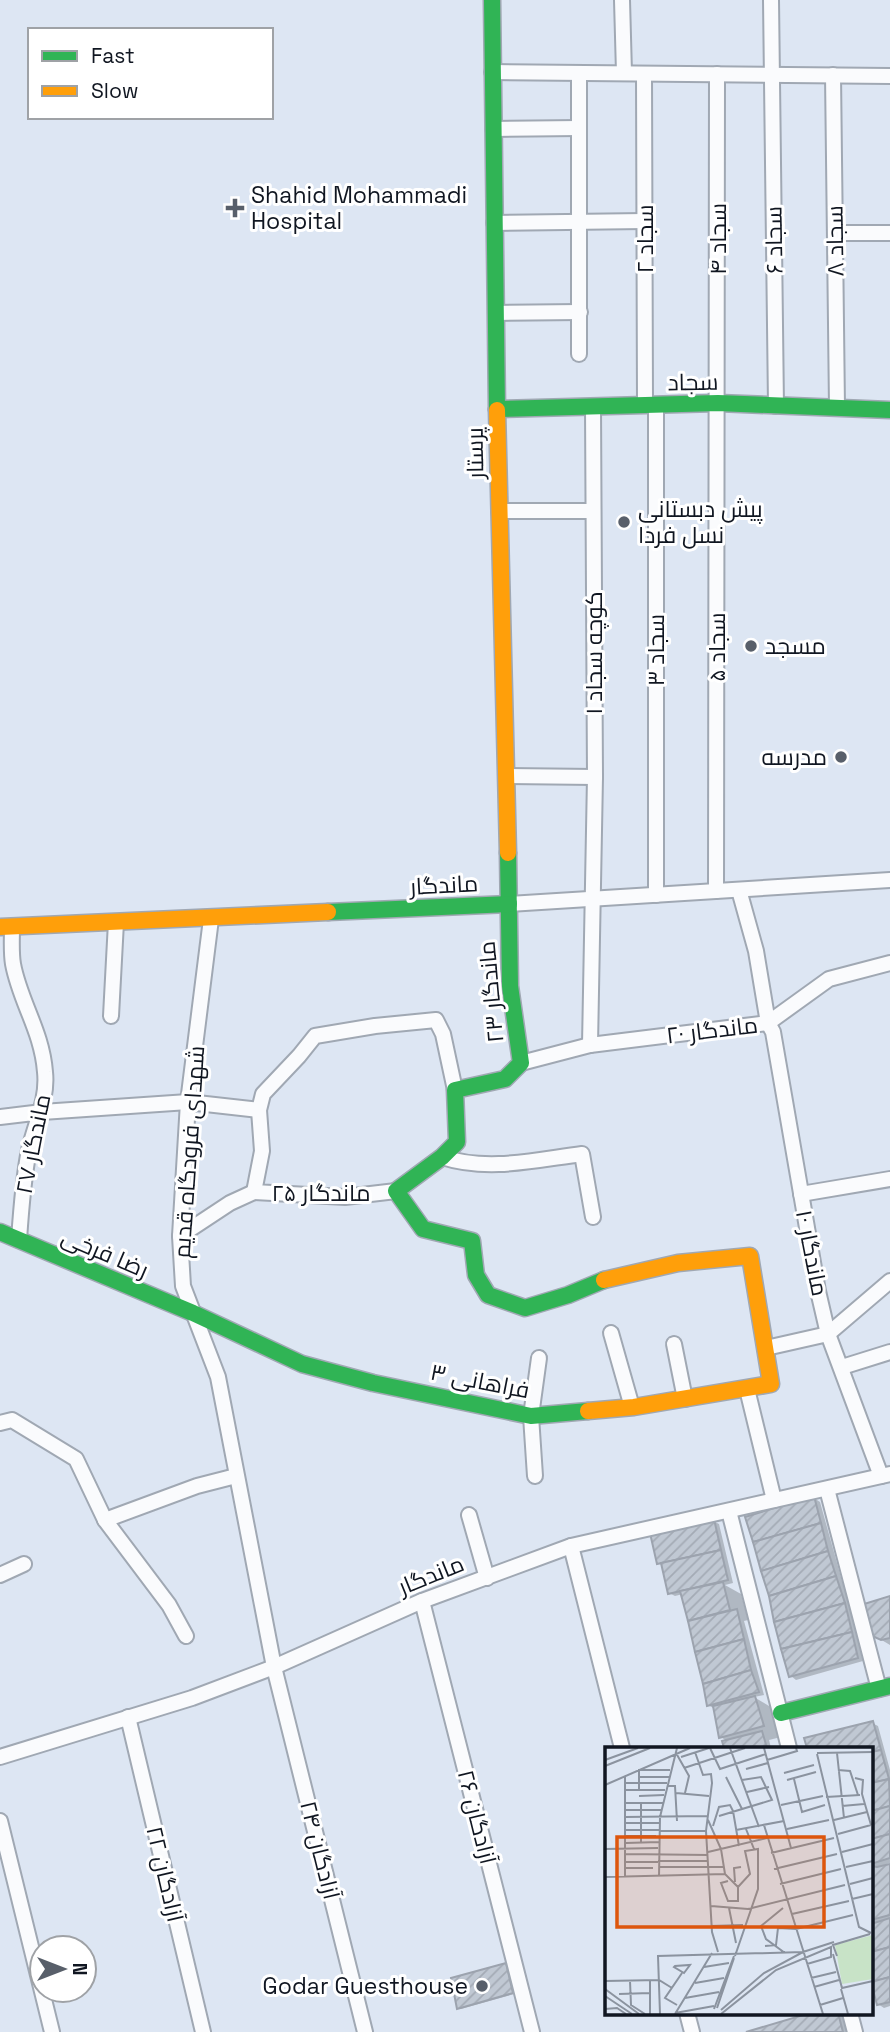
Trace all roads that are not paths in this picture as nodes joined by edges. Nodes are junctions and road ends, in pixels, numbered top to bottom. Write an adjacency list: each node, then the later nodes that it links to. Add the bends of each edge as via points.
1 (492, 0): 4 (street, پرستار)
2 (622, 0): 6 (street)
3 (771, 0): 9 (street, سجاد ۶)
4 (492, 72): 5 (street); 13 (street, پرستار)
5 (579, 73): 6 (street); 12 (street)
6 (624, 73): 7 (street)
7 (644, 74): 8 (street); 14 (street, سجاد ۲)
8 (717, 74): 9 (street); 22 (street, سجاد ۴)
9 (773, 75): 10 (street); 24 (street, سجاد ۶)
10 (833, 75): 11 (street); 17 (street, سجاد ۸)
11 (890, 76)
12 (579, 128): 13 (street); 16 (street)
13 (493, 129): 15 (street, پرستار)
14 (645, 221): 16 (street); 23 (street, سجاد ۲)
15 (494, 223): 16 (street); 20 (street, پرستار)
16 (579, 223): 19 (street)
17 (835, 233): 18 (street); 26 (street, سجاد ۸)
18 (890, 233)
19 (580, 312): 20 (street); 21 (street)
20 (496, 313): 27 (street, پرستار)
21 (579, 354)
22 (718, 404): 23 (street, سجاد); 24 (street, سجاد); 35 (street, سجاد ۵)
23 (651, 405): 25 (street, سجاد); 36 (street, سجاد ۳)
24 (776, 406): 26 (street, سجاد)
25 (593, 407): 27 (street, سجاد); 30 (street, کوچه سجاد ۱)
26 (837, 407): 28 (street, سجاد)
27 (497, 409): 29 (street, پرستار)
28 (890, 410)
29 (499, 511): 30 (street); 31 (street, پرستار)
30 (593, 511): 32 (street, کوچه سجاد ۱)
31 (506, 776): 32 (street); 38 (street, پرستار)
32 (595, 777): 37 (street, کوچه سجاد ۱)
33 (890, 880): 34 (street, ماندگار)
34 (738, 890): 35 (street, ماندگار); 44 (street, ماندگار ۱۰, via 756,951)
35 (716, 891): 36 (street, ماندگار)
36 (656, 895): 37 (street, ماندگار)
37 (593, 900): 38 (street, ماندگار); 45 (street, کوچه سجاد ۱)
38 (509, 904): 39 (street, ماندگار); 46 (street, ماندگار ۲۳, via 510,985)
39 (211, 919): 40 (street, ماندگار); 48 (street, شهدای فرودگاه قدیم)
40 (116, 922): 41 (street, ماندگار); 43 (street)
41 (6, 927): 50 (street, ماندگار ۲۷, via 24,1000 39,1032 46,1073)
42 (890, 963): 44 (street, ماندگار ۲۰, via 829,979)
43 (111, 1016)
44 (768, 1023): 45 (street, ماندگار ۲۰); 56 (street, ماندگار ۱۰)
45 (590, 1045): 46 (street, ماندگار ۲۰)
46 (521, 1063): 47 (street, ماندگار ۲۳, via 505,1079)
47 (455, 1090): 49 (street, via 436,1020 374,1026 315,1036 263,1094); 52 (street, via 457,1142)
48 (188, 1102): 49 (street); 50 (street); 59 (street, شهدای فرودگاه قدیم)
49 (259, 1110): 55 (street, ماندگار ۲۵, via 262,1151)
50 (41, 1112): 51 (street); 60 (street, ماندگار ۲۷, via 23,1181)
51 (0, 1117)
52 (442, 1157): 54 (street); 57 (street, via 505,1166 582,1154)
53 (890, 1179): 56 (street)
54 (396, 1191): 55 (street, ماندگار ۲۵, via 345,1197); 66 (street, via 423,1229 472,1241 475,1275 488,1295 525,1308 604,1280 678,1263 750,1256)
55 (254, 1192): 59 (street)
56 (801, 1194): 64 (street, ماندگار ۱۰)
57 (593, 1217)
58 (0, 1232): 60 (street, رضا فرخی)
59 (180, 1236): 62 (street, شهدای فرودگاه قدیم, via 183,1286)
60 (19, 1240): 62 (street, رضا فرخی)
61 (890, 1281): 64 (street)
62 (193, 1313): 73 (street, فراهانی ۳, via 302,1364); 76 (street, شهدای فرودگاه قدیم, via 218,1377)
63 (611, 1333): 72 (street)
64 (828, 1334): 66 (street); 69 (street, ماندگار ۱۰)
65 (674, 1344): 71 (street)
66 (766, 1348): 70 (street, فراهانی ۳, via 771,1384)
67 (890, 1353): 69 (street)
68 (540, 1359): 73 (street)
69 (842, 1367): 75 (street, ماندگار ۱۰)
70 (747, 1389): 71 (street, فراهانی ۳); 79 (street)
71 (685, 1399): 72 (street, فراهانی ۳)
72 (632, 1407): 73 (street, فراهانی ۳)
73 (531, 1416): 77 (street)
74 (6, 1421): 82 (street, via 76,1459)
75 (885, 1475): 78 (street, ماندگار)
76 (236, 1476): 82 (street); 89 (street, شهدای فرودگاه قدیم)
77 (535, 1476)
78 (827, 1489): 79 (street, ماندگار); 90 (street)
79 (774, 1500): 80 (street, ماندگار)
80 (729, 1511): 83 (street, ماندگار); 91 (street)
81 (468, 1515): 86 (street)
82 (105, 1520): 88 (street, via 169,1605)
83 (571, 1546): 86 (street, ماندگار); 93 (street)
84 (24, 1564): 85 (street)
85 (0, 1575)
86 (487, 1578): 87 (street, ماندگار)
87 (422, 1601): 89 (street, ماندگار); 102 (street, آزادگان ۲۶)
88 (186, 1636)
89 (274, 1668): 92 (street, ماندگار); 101 (street, آزادگان ۲۴)
90 (884, 1688): 91 (street)
91 (781, 1713): 94 (street)
92 (128, 1717): 95 (street, ماندگار); 100 (street, آزادگان ۲۲)
93 (622, 1747)
94 (789, 1747)
95 (0, 1757)
96 (0, 1821): 99 (street)
97 (687, 2014): 103 (street)
98 (850, 2014): 104 (street)
99 (52, 2032)
100 (203, 2032)
101 (365, 2032)
102 (532, 2032)
103 (692, 2032)
104 (855, 2032)

